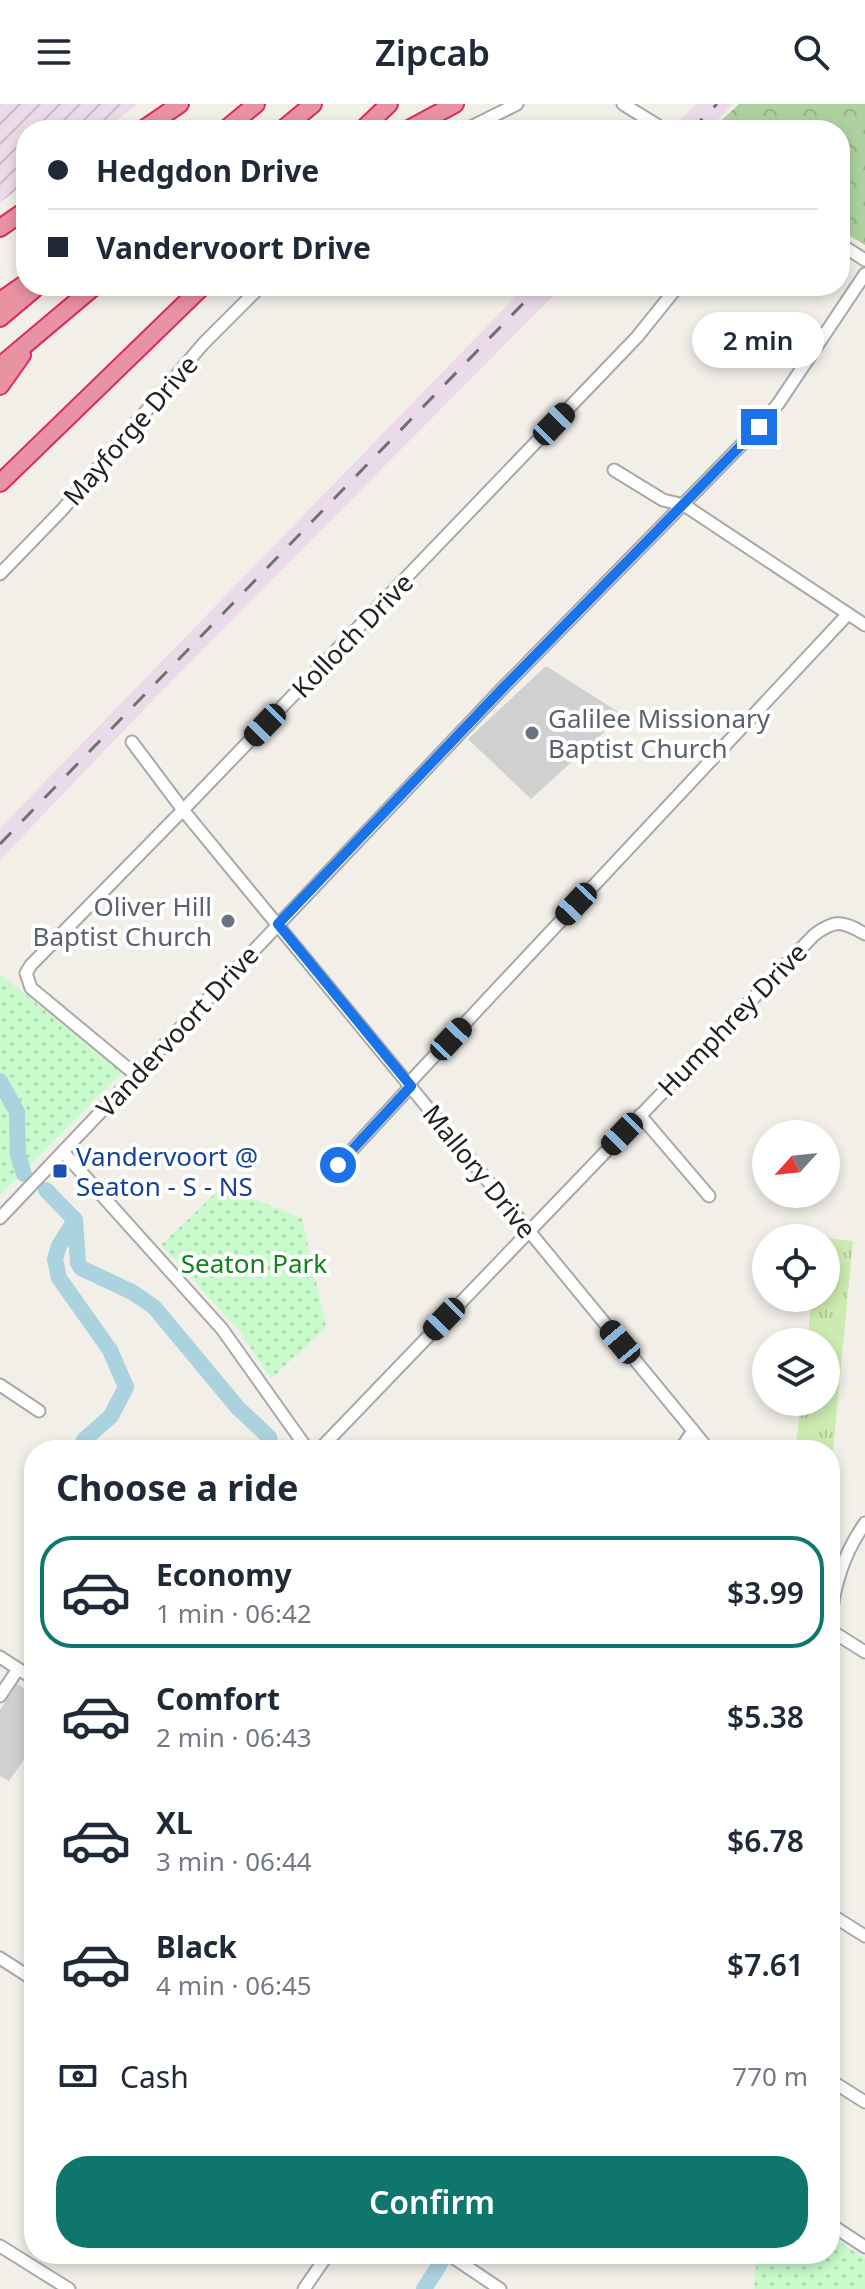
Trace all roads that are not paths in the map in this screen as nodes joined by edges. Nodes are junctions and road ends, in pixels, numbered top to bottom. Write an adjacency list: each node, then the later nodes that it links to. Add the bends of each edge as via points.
1 (170, 104): 9 (highway)
2 (180, 104): 10 (highway)
3 (256, 104): 11 (highway)
4 (313, 104): 12 (highway)
5 (389, 104): 13 (highway)
6 (455, 104): 14 (highway)
7 (517, 104): 15 (street)
8 (623, 104): 16 (street)
9 (153, 120)
10 (157, 120)
11 (237, 120)
12 (294, 120)
13 (372, 120)
14 (425, 120)
15 (485, 120)
16 (649, 120)
17 (865, 274): 29 (street, Vandervoort Drive, via 778,404)
18 (26, 296): 23 (highway)
19 (83, 296): 24 (highway)
20 (193, 296): 28 (highway)
21 (251, 296): 30 (street, Mayforge Drive)
22 (670, 296): 34 (street, Kolloch Drive, via 637,337)
23 (0, 318)
24 (34, 337): 25 (highway); 26 (highway)
25 (0, 366)
26 (0, 386)
27 (614, 470): 29 (street, via 663,500)
28 (0, 483)
29 (684, 505): 31 (street); 35 (street, Vandervoort Drive)
30 (0, 574)
31 (848, 614): 32 (street); 38 (street)
32 (865, 625)
33 (132, 742): 34 (street, Mallory Drive)
34 (183, 810): 35 (street, Mallory Drive); 37 (street, Kolloch Drive, via 26,973 31,988)
35 (278, 924): 37 (street, Vandervoort Drive); 38 (street, Mallory Drive)
36 (865, 934): 39 (street, Humphrey Drive, via 835,923 814,935)
37 (136, 1075): 40 (street, Vandervoort Drive)
38 (410, 1085): 41 (street); 44 (street, Mallory Drive)
39 (640, 1115): 42 (street); 44 (street, Humphrey Drive)
40 (63, 1152): 43 (street, Vandervoort Drive); 48 (street, via 222,1329)
41 (338, 1165)
42 (709, 1196)
43 (0, 1218)
44 (528, 1232): 47 (street, Mallory Drive); 49 (street, Humphrey Drive)
45 (0, 1385): 46 (street)
46 (39, 1411)
47 (693, 1431): 50 (street); 51 (street, Mallory Drive)
48 (301, 1440)
49 (329, 1440)
50 (687, 1440)
51 (701, 1440)
52 (865, 1523): 53 (street)
53 (840, 1567)
54 (840, 1636): 55 (street)
55 (865, 1652)
56 (0, 1657): 57 (street)
57 (18, 1669): 58 (street); 59 (street)
58 (24, 1673)
59 (0, 1696)
60 (840, 1920): 61 (street)
61 (865, 1936)
62 (0, 1958): 63 (street)
63 (24, 1974)
64 (840, 2086): 65 (street)
65 (865, 2102)
66 (840, 2231): 68 (street)
67 (0, 2246): 69 (street)
68 (865, 2247)
69 (24, 2261)
70 (29, 2264): 73 (street)
71 (321, 2264): 74 (street)
72 (463, 2264): 75 (street)
73 (69, 2289)
74 (304, 2289)
75 (500, 2289)

